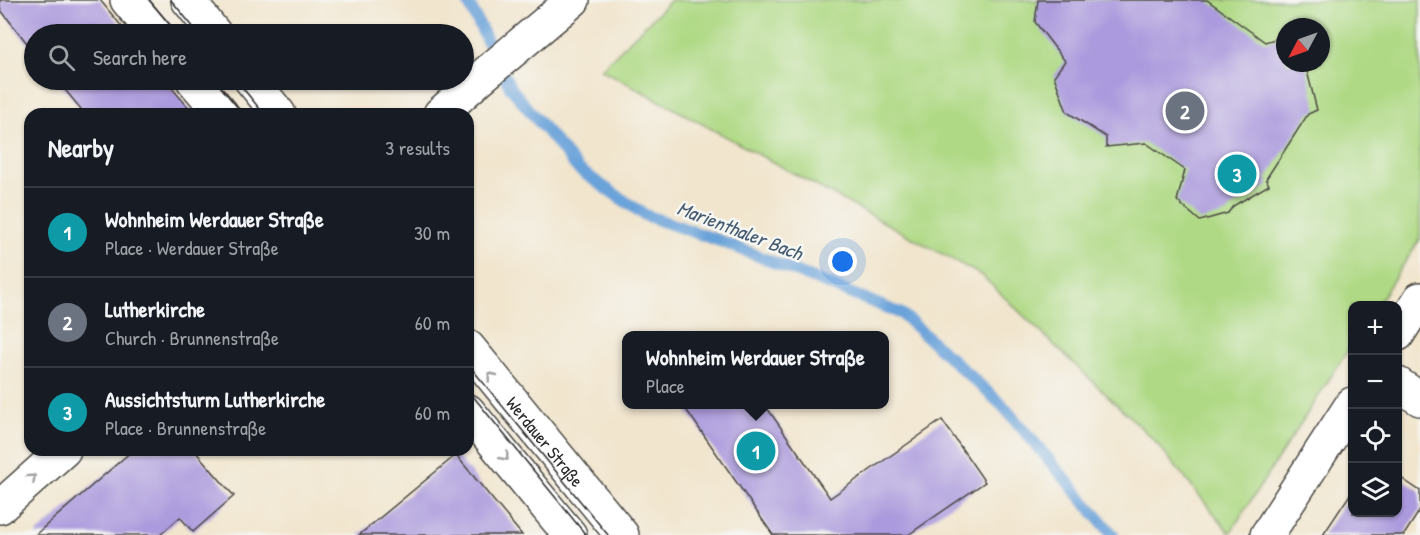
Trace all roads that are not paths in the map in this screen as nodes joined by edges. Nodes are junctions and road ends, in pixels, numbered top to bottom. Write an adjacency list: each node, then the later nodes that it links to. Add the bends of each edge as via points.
1 (127, 0): 4 (main road)
2 (188, 0): 5 (main road)
3 (573, 0): 6 (main road)
4 (147, 24)
5 (207, 24)
6 (474, 84)
7 (202, 90): 10 (main road)
8 (259, 90): 11 (main road)
9 (467, 90): 12 (main road)
10 (217, 108)
11 (274, 108)
12 (447, 108)
13 (1420, 299): 14 (main road)
14 (1402, 328)
15 (474, 354): 23 (main road, Werdauer Straße, one-way to 15)
16 (1402, 387): 17 (main road)
17 (1420, 399)
18 (1350, 409): 24 (main road)
19 (474, 418): 22 (main road, one-way to 22)
20 (57, 456): 21 (main road, one-way to 20)
21 (0, 507)
22 (570, 535)
23 (621, 535)
24 (1268, 535)

